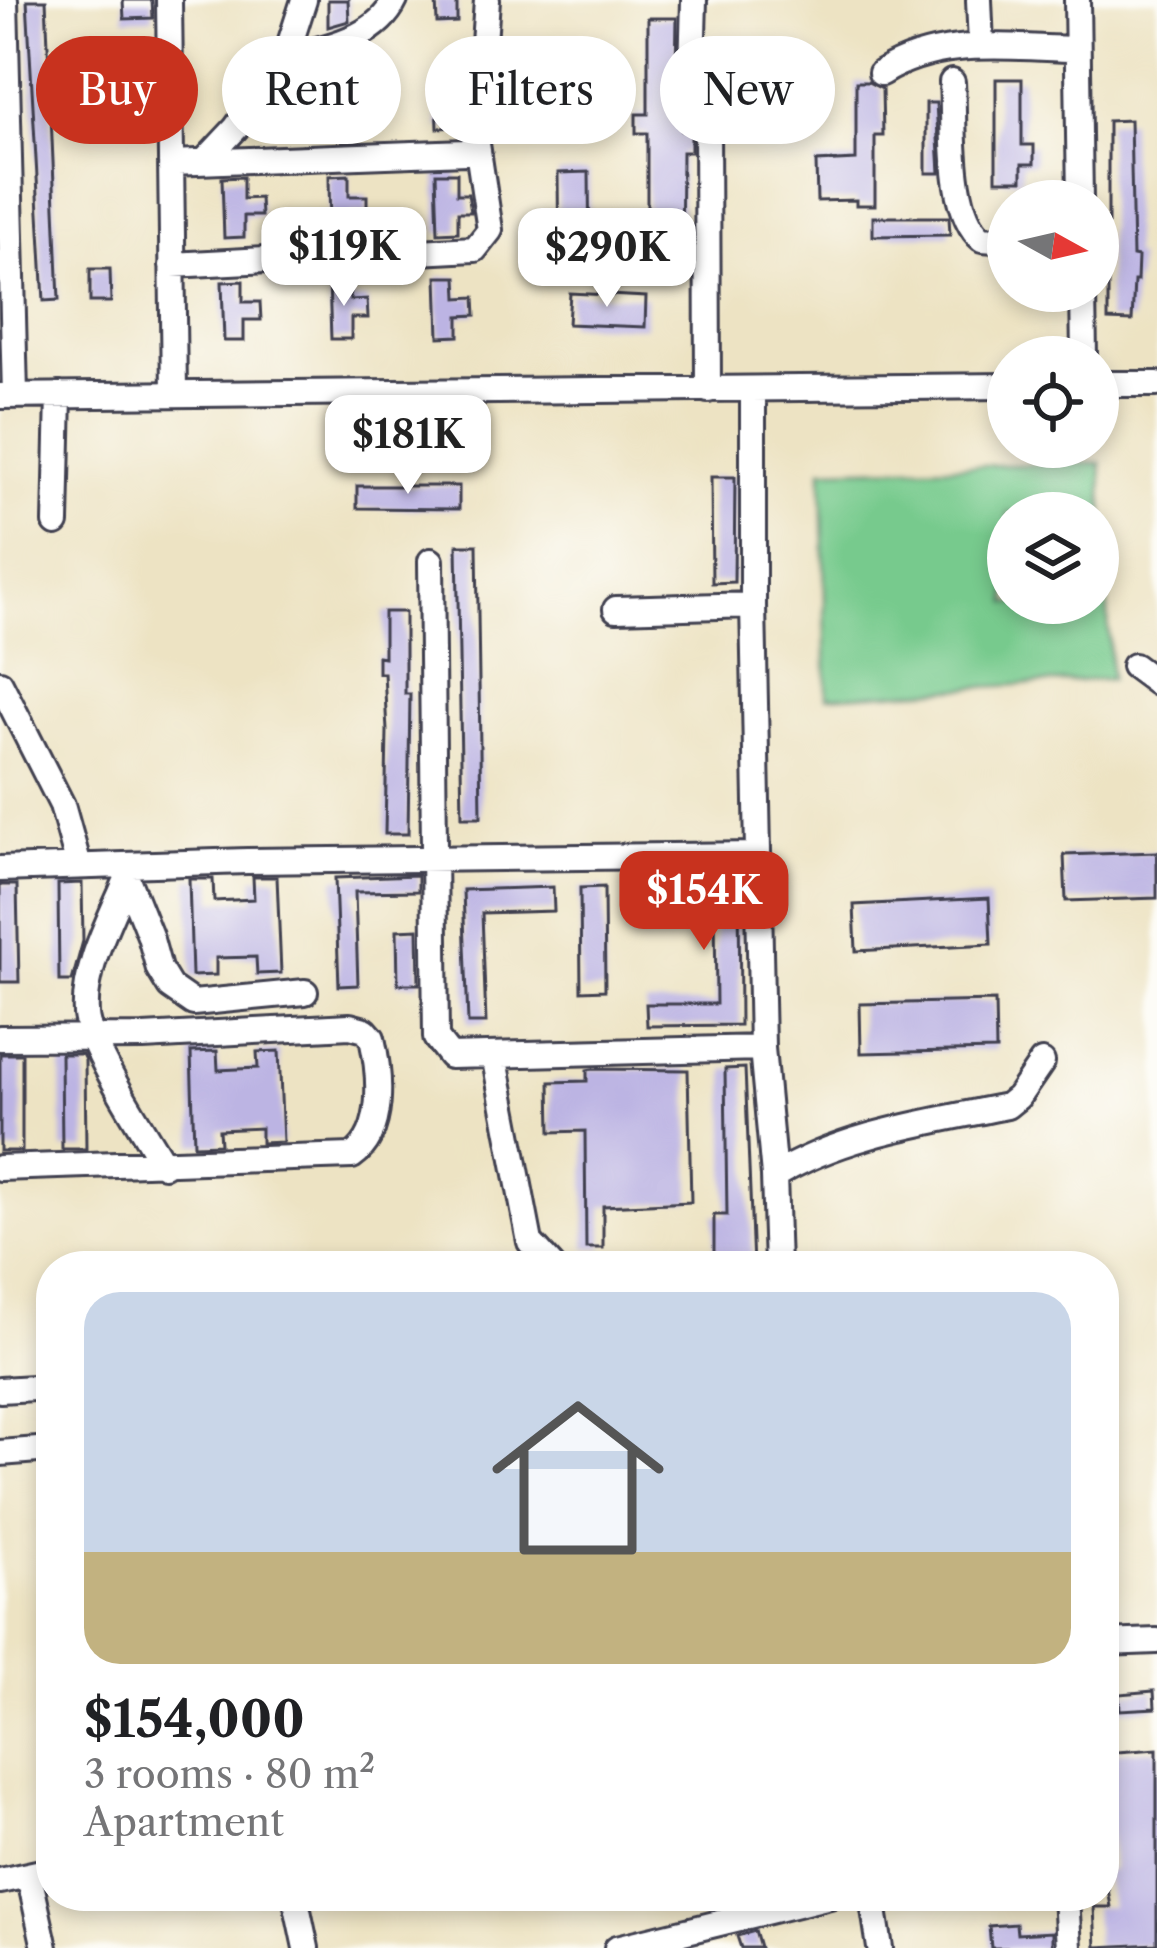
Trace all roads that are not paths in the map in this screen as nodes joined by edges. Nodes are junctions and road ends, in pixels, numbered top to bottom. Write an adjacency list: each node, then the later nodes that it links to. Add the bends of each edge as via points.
1 (5, 0): 23 (street)
2 (169, 0): 19 (street)
3 (304, 0): 9 (street)
4 (395, 0): 10 (street)
5 (487, 0): 11 (street)
6 (694, 0): 28 (street, via 692,70 707,116)
7 (979, 0): 12 (street)
8 (1077, 0): 13 (street)
9 (292, 36)
10 (359, 36)
11 (484, 36)
12 (981, 45): 13 (street); 14 (street, via 928,51)
13 (1077, 49): 20 (street)
14 (881, 73)
15 (952, 82): 21 (street, via 959,196 969,226)
16 (222, 143): 18 (street)
17 (477, 144): 18 (street, via 466,152); 22 (street, via 490,230 475,249)
18 (205, 161): 19 (street)
19 (171, 163): 22 (street)
20 (1080, 180)
21 (987, 239)
22 (172, 265): 29 (street)
23 (7, 345): 31 (street)
24 (1119, 384): 25 (street)
25 (1157, 385)
26 (987, 386): 27 (street)
27 (753, 390): 28 (street); 34 (street)
28 (708, 391): 29 (street)
29 (174, 393): 30 (street)
30 (59, 394): 31 (street); 32 (street)
31 (8, 395)
32 (56, 523)
33 (431, 561): 41 (street)
34 (753, 605): 35 (street); 40 (street)
35 (616, 609)
36 (1134, 666): 38 (street)
37 (0, 683): 39 (street)
38 (1157, 683)
39 (12, 731): 42 (street, via 62,806)
40 (758, 855): 41 (street); 48 (street)
41 (434, 860): 44 (street); 49 (street, via 436,1038 450,1056)
42 (79, 866): 43 (street); 44 (street)
43 (0, 869)
44 (124, 872): 45 (street, via 159,969 193,1003); 47 (street, via 91,975 86,1014)
45 (305, 992)
46 (0, 1038): 47 (street)
47 (95, 1038): 51 (street); 51 (street, via 350,1026 372,1038 376,1121 352,1156)
48 (762, 1048): 49 (street); 53 (street)
49 (494, 1055): 54 (street, via 530,1242)
50 (1042, 1063): 53 (street, via 1007,1106 919,1122)
51 (164, 1165): 52 (street)
52 (0, 1168)
53 (774, 1176): 55 (street)
54 (539, 1251)
55 (777, 1251)
56 (36, 1389): 57 (street)
57 (0, 1390)
58 (36, 1450): 59 (street)
59 (0, 1454)
60 (1157, 1641): 61 (street)
61 (1119, 1642)
62 (36, 1873): 63 (street)
63 (0, 1880)
64 (43, 1911): 70 (street)
65 (299, 1911): 71 (street)
66 (783, 1911): 69 (street)
67 (874, 1911): 73 (street)
68 (1067, 1911): 74 (street)
69 (694, 1939): 72 (street)
70 (45, 1948)
71 (306, 1948)
72 (616, 1948)
73 (880, 1948)
74 (1069, 1948)

